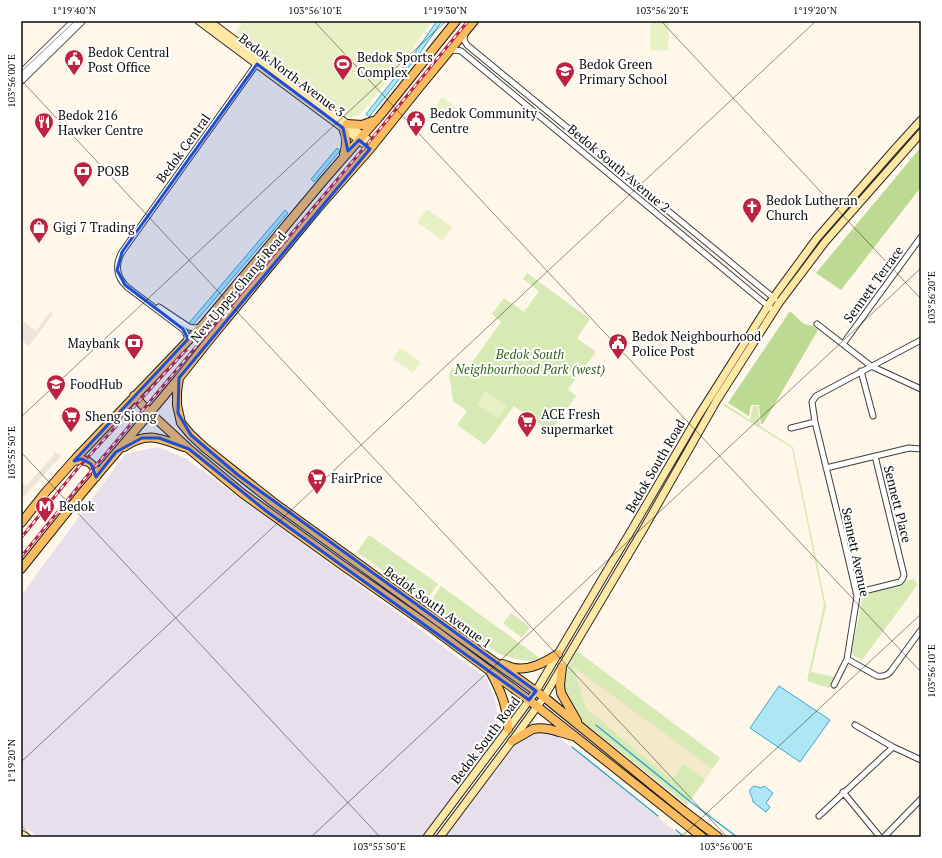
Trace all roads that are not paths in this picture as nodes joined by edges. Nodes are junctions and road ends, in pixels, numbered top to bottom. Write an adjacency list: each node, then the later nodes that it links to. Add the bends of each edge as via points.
1 (74, 21): 10 (street)
2 (82, 21): 11 (street)
3 (199, 21): 9 (main road, Bedok North Avenue 3)
4 (209, 21): 9 (main road, Bedok North Avenue 3)
5 (456, 21): 12 (main road, New Upper Changi Road)
6 (474, 21): 7 (main road, New Upper Changi Road)
7 (465, 32): 8 (main road, New Upper Changi Road); 21 (street, Bedok South Avenue 2, via 464,40 468,45)
8 (448, 52): 17 (main road, New Upper Changi Road); 23 (street, Bedok South Avenue 2, via 461,51)
9 (258, 61): 14 (main road, Bedok North Avenue 3); 20 (street, Bedok Central)
10 (21, 73)
11 (21, 81)
12 (376, 120): 14 (main road, via 362,125); 16 (main road, New Upper Changi Road)
13 (921, 120): 21 (main road, Bedok South Road, via 818,238)
14 (345, 126): 16 (main road, Bedok North Avenue 3); 18 (main road, via 347,140)
15 (921, 133): 22 (main road, Bedok South Road, via 825,242)
16 (361, 138): 17 (main road, Bedok North Avenue 3); 18 (main road, New Upper Changi Road)
17 (372, 147): 32 (main road, New Upper Changi Road, via 317,209)
18 (344, 157): 26 (main road, New Upper Changi Road)
19 (921, 237): 29 (street, Sennett Terrace)
20 (124, 250): 26 (street, Bedok Central, via 119,270 126,284 189,327); 28 (street, Bedok Central, via 117,266 121,281 183,329)
21 (773, 298): 22 (street, Bedok South Avenue 2); 23 (main road, Bedok South Road)
22 (779, 303): 24 (main road, Bedok South Road)
23 (768, 305): 24 (street, Bedok South Avenue 2); 33 (main road, Bedok South Road)
24 (774, 311): 34 (main road, Bedok South Road)
25 (817, 324): 29 (street)
26 (202, 326): 28 (main road, New Upper Changi Road)
27 (921, 340): 30 (street, Sennett Avenue)
28 (187, 341): 36 (main road, New Upper Changi Road)
29 (843, 344): 30 (street)
30 (871, 366): 31 (street, Sennett Avenue); 35 (street)
31 (862, 371): 38 (street); 39 (street, Sennett Avenue, via 813,399)
32 (179, 378): 37 (main road, New Upper Changi Road); 54 (main road, Bedok South Avenue 1, via 177,405 181,423 205,448 273,502)
33 (722, 378): 34 (main road); 52 (main road, Bedok South Road)
34 (729, 382): 55 (main road, Bedok South Road)
35 (921, 389)
36 (134, 396): 37 (main road, Bedok South Avenue 1); 45 (main road, New Upper Changi Road)
37 (150, 413): 41 (main road, Bedok South Avenue 1); 43 (main road, New Upper Changi Road)
38 (873, 416)
39 (815, 422): 40 (street); 46 (street, Sennett Avenue)
40 (791, 428)
41 (189, 449): 43 (main road, via 149,437); 56 (main road, Bedok South Avenue 1, via 266,511)
42 (921, 449): 44 (street, Sennett Place, via 909,448)
43 (116, 452): 47 (main road, New Upper Changi Road)
44 (875, 456): 46 (street, Sennett Place); 50 (street, Sennett Place, via 904,578 900,582)
45 (74, 461): 47 (main road, via 82,459 91,464); 48 (main road, New Upper Changi Road)
46 (826, 468): 50 (street, Sennett Avenue)
47 (96, 477): 49 (main road, New Upper Changi Road)
48 (21, 524)
49 (21, 569)
50 (856, 593): 53 (street, Sennett Avenue)
51 (921, 630): 53 (street, via 885,676 877,676)
52 (558, 654): 54 (main road, via 546,662 524,668 514,668); 58 (main road, Bedok South Road)
53 (847, 659): 57 (street, Sennett Avenue)
54 (494, 661): 58 (main road, Bedok South Avenue 1)
55 (562, 667): 59 (main road, Bedok South Road); 62 (main road, via 561,693)
56 (490, 671): 60 (main road, Bedok South Avenue 1); 64 (main road, via 505,706)
57 (834, 685)
58 (536, 690): 59 (main road, Bedok South Avenue 1); 60 (main road, Bedok South Road)
59 (544, 697): 61 (main road, Bedok South Road); 62 (main road, Bedok South Avenue 1)
60 (529, 700): 61 (main road, Bedok South Avenue 1); 64 (main road, Bedok South Road)
61 (538, 706): 65 (main road, Bedok South Avenue 1); 66 (main road, Bedok South Road)
62 (579, 725): 77 (main road, Bedok South Avenue 1)
63 (855, 726): 67 (street)
64 (508, 730): 74 (main road, Bedok South Road)
65 (578, 738): 66 (main road, via 536,728); 76 (main road, Bedok South Avenue 1)
66 (512, 741): 75 (main road, Bedok South Road)
67 (893, 747): 68 (street); 69 (street)
68 (921, 760)
69 (843, 792): 71 (street); 78 (street)
70 (921, 800): 79 (street)
71 (819, 816)
72 (21, 834): 73 (main road)
73 (26, 837)
74 (427, 837)
75 (440, 837)
76 (702, 837)
77 (718, 837)
78 (880, 837)
79 (884, 837)

